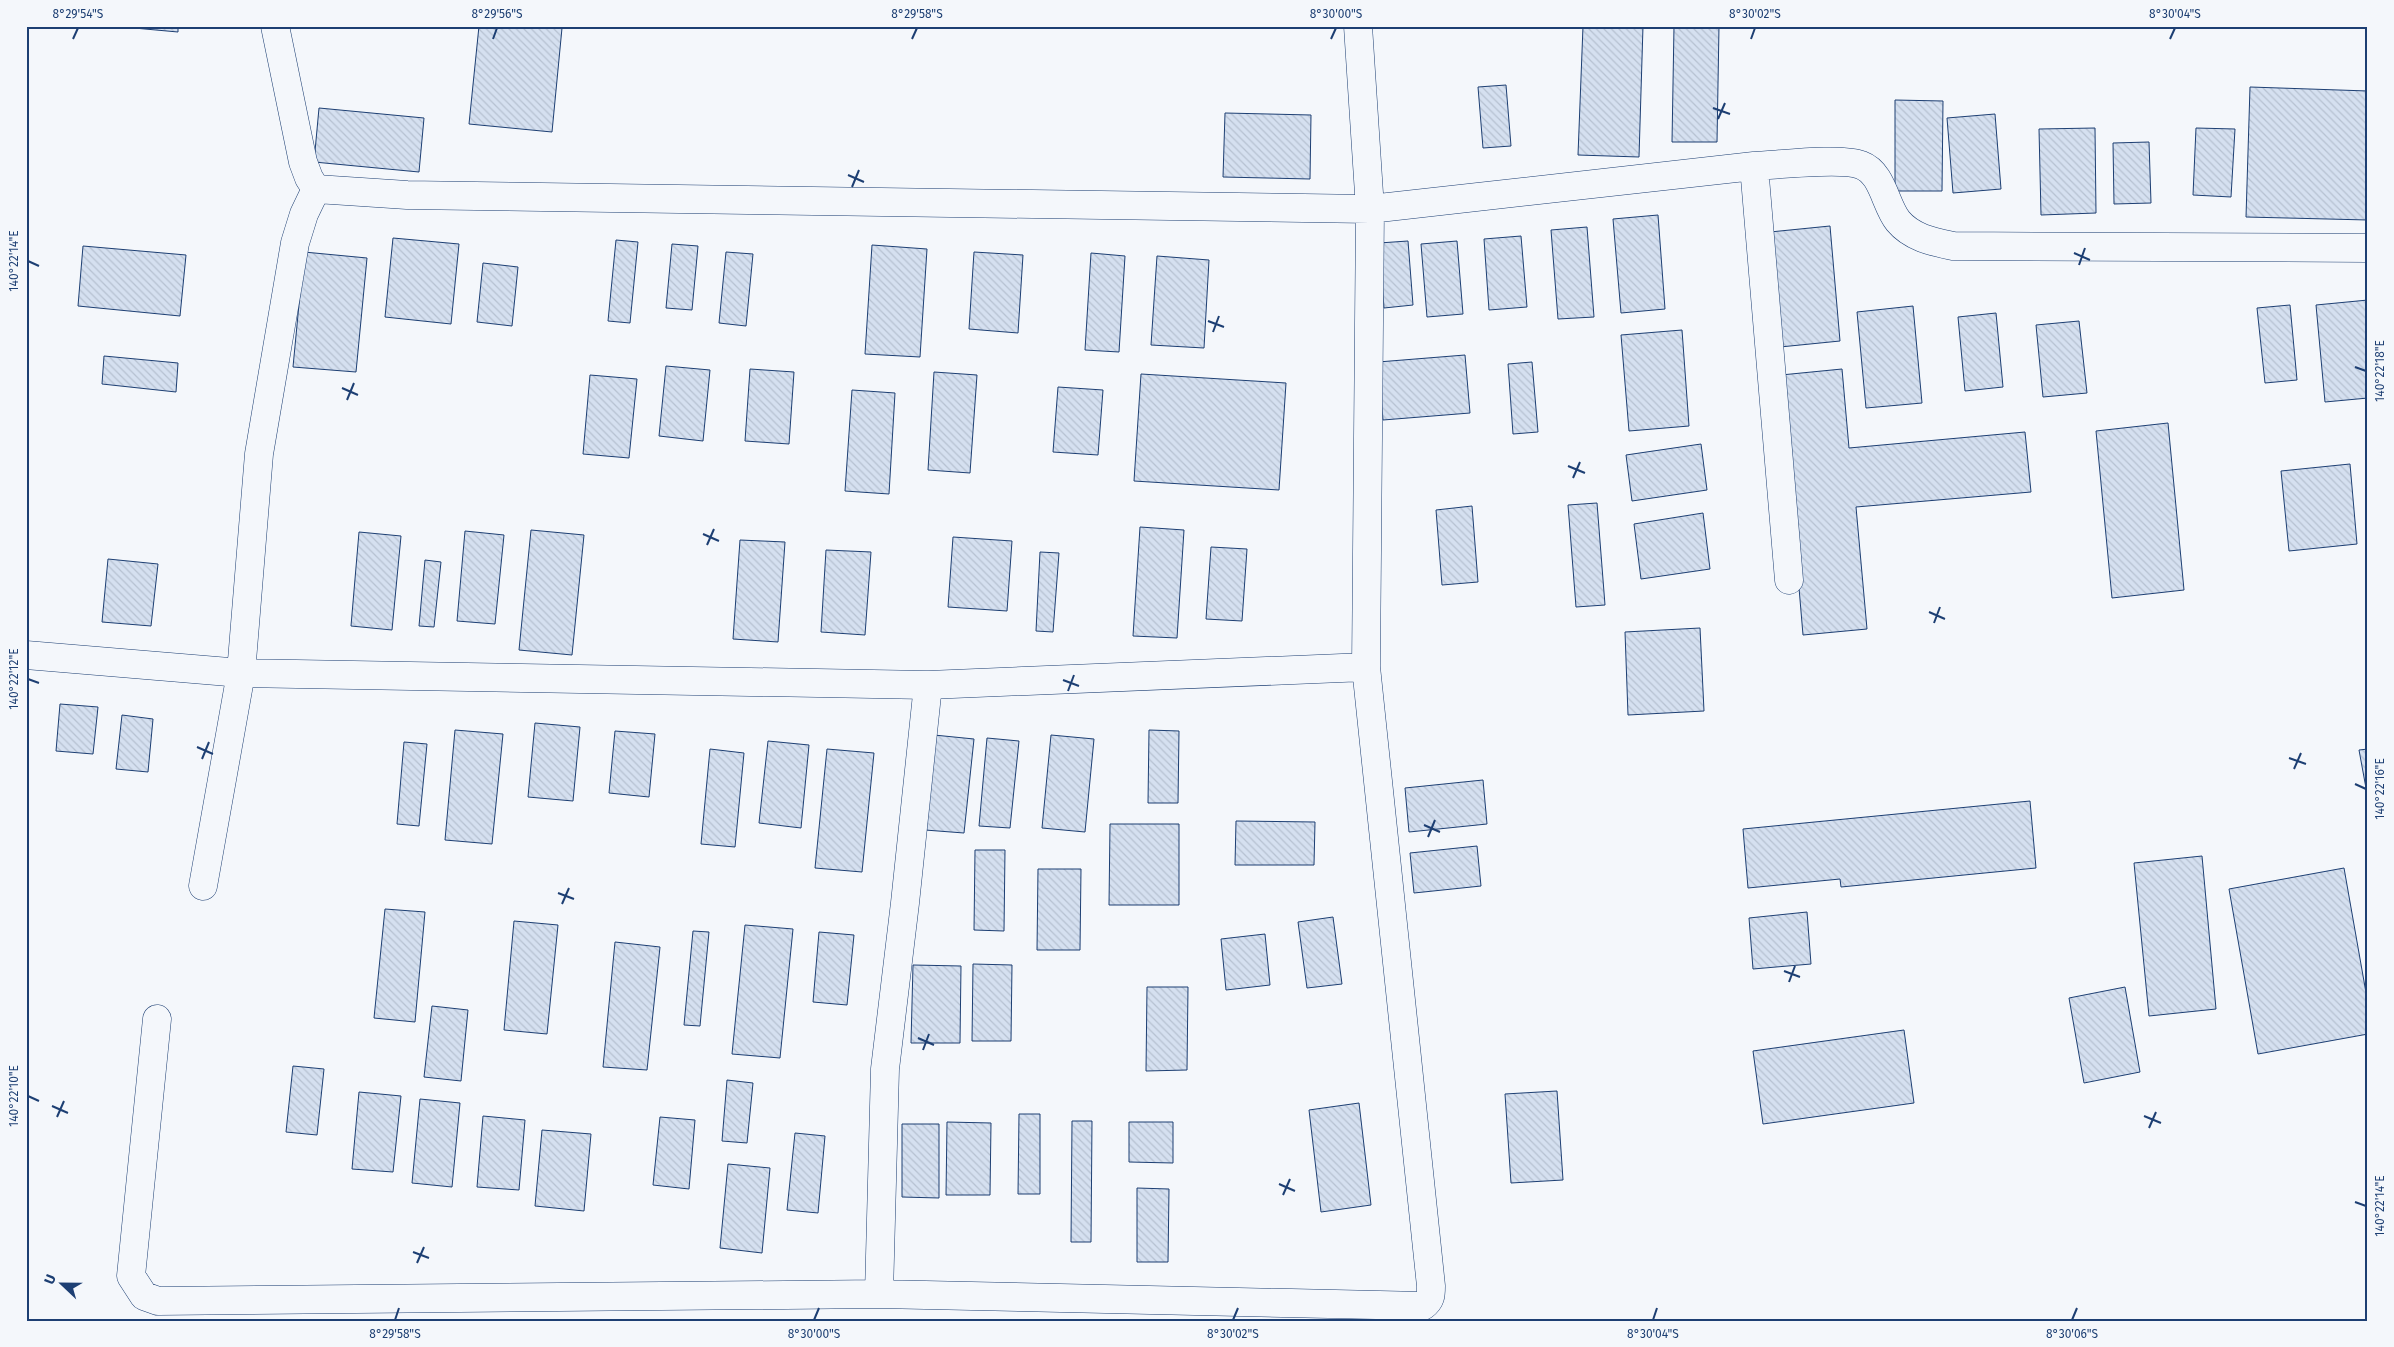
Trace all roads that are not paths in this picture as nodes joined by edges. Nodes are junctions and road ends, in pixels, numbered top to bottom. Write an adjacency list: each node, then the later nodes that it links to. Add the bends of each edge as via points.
1 (276, 26): 4 (street, via 304,162)
2 (1358, 26): 5 (street)
3 (1754, 166): 5 (street); 6 (street, via 1816,162 1861,165 1878,180 1898,221 1908,230 1928,241 1953,246); 7 (street)
4 (316, 190): 5 (street, via 406,195); 10 (street, via 295,243 259,454)
5 (1370, 209): 9 (street)
6 (2368, 248)
7 (1789, 580)
8 (26, 655): 10 (street)
9 (1366, 667): 11 (street); 14 (street, via 1431,1286 1429,1302 1417,1307)
10 (241, 673): 11 (street); 12 (street)
11 (928, 685): 14 (street, via 885,1069)
12 (203, 886)
13 (157, 1019): 14 (street, via 131,1276 144,1296 171,1301)
14 (879, 1294)

